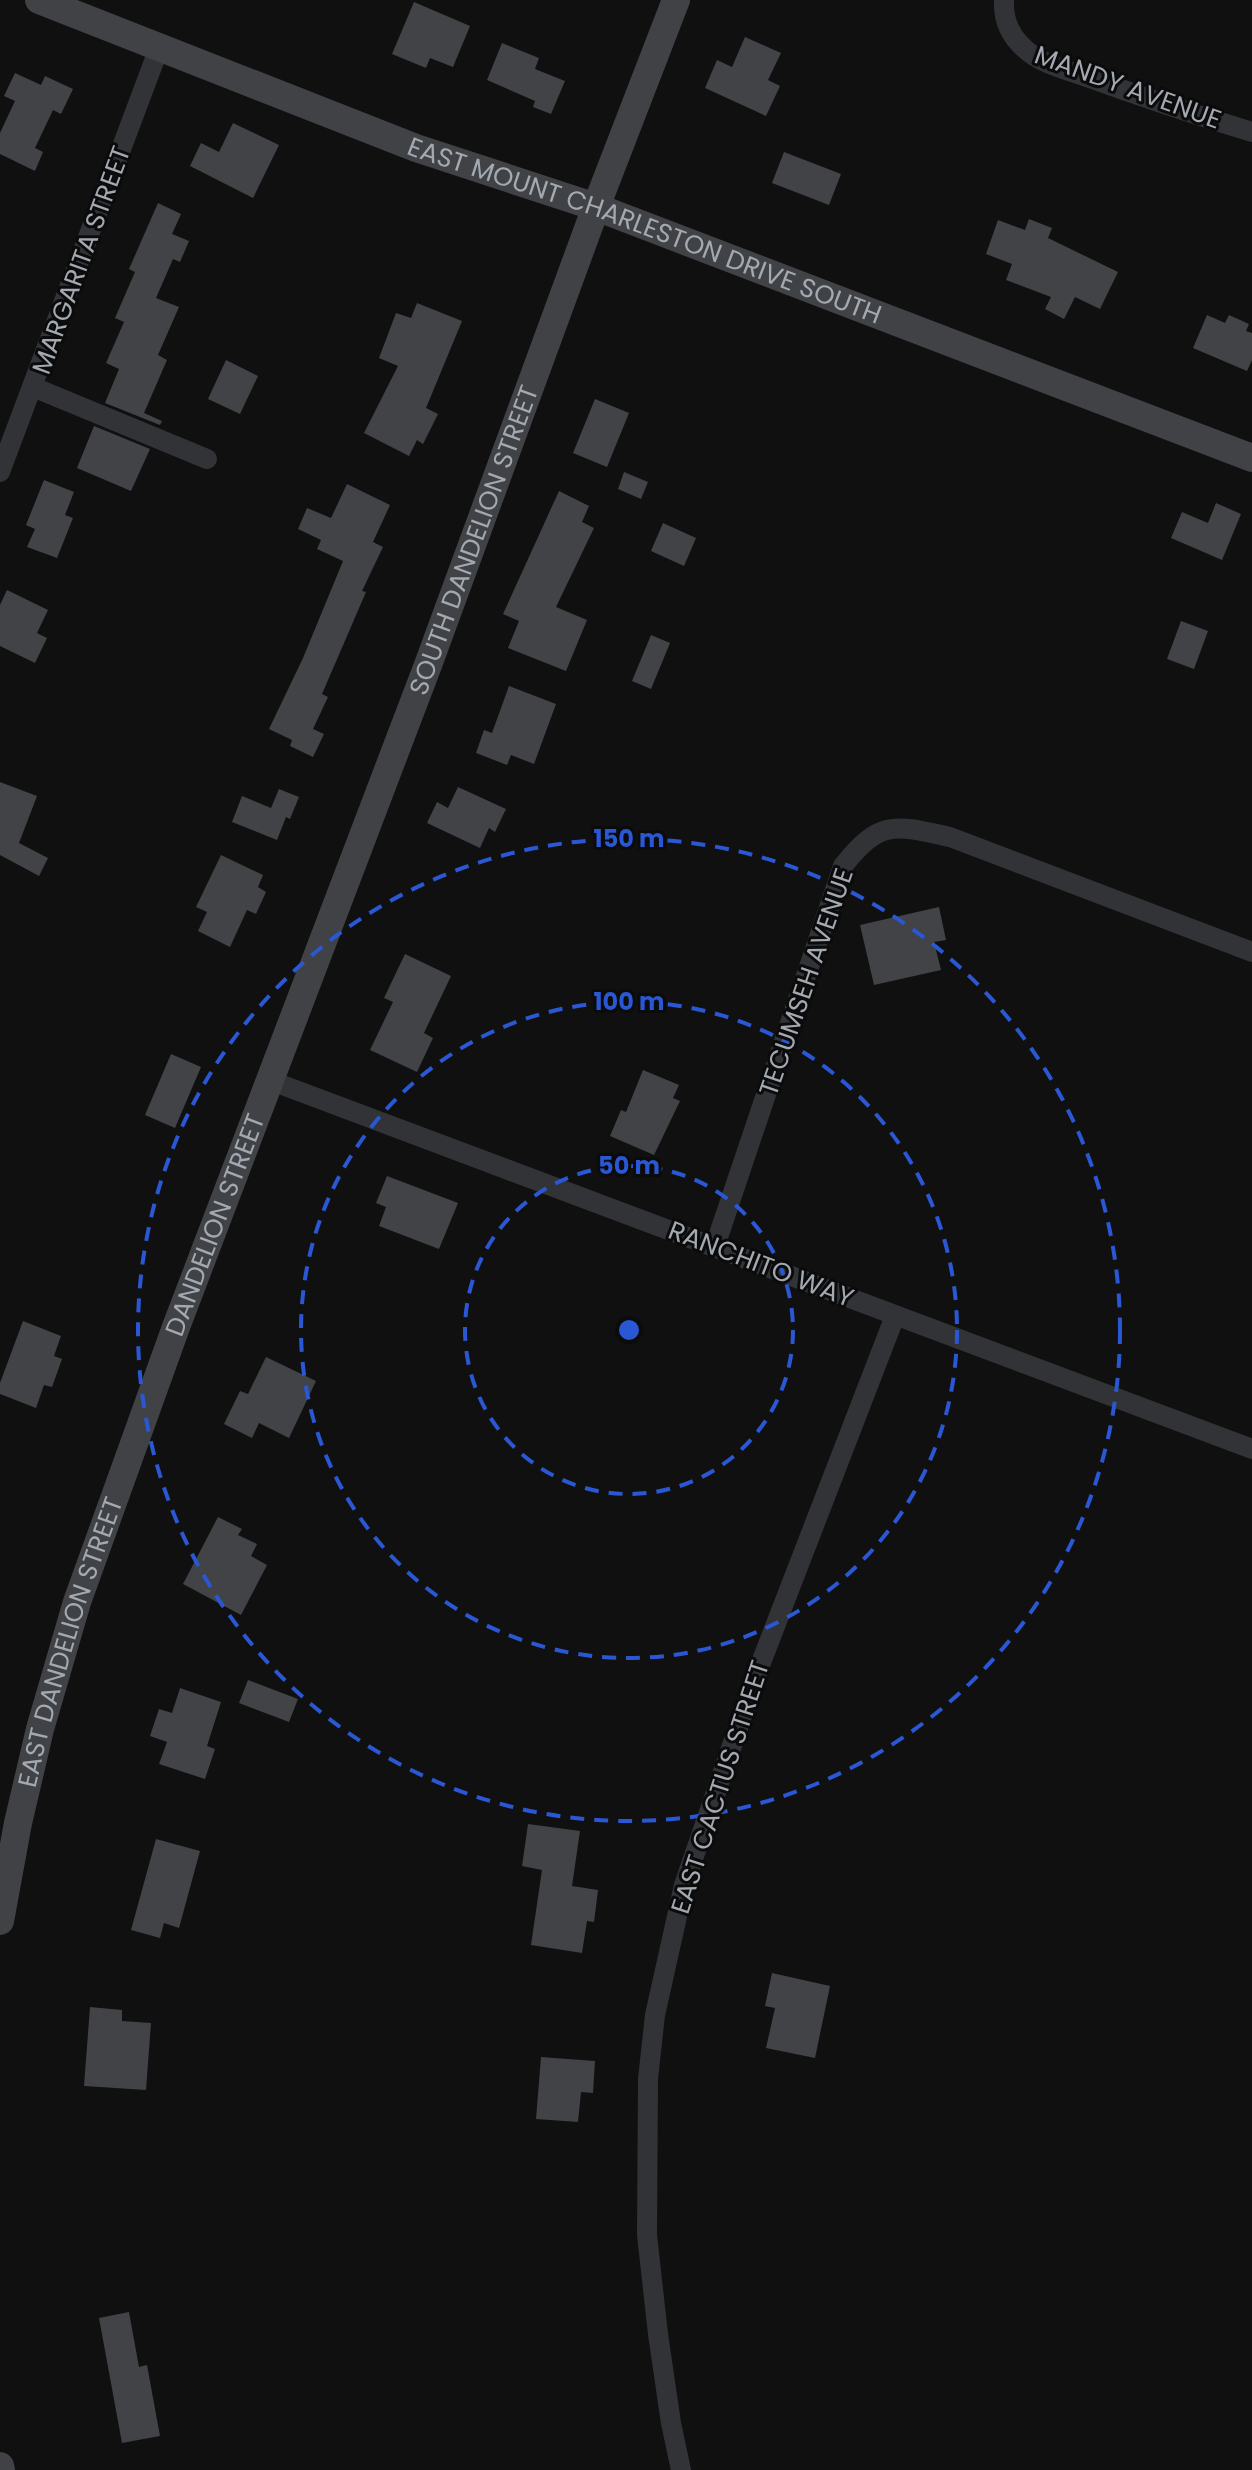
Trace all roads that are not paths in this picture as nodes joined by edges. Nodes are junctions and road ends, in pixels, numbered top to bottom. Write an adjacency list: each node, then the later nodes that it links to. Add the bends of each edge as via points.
1 (39, 0): 4 (street, EAST MOUNT CHARLESTON DRIVE SOUTH)
2 (676, 0): 6 (street, SOUTH DANDELION STREET)
3 (1004, 0): 5 (street, MANDY AVENUE, via 1010,31 1026,50 1049,63)
4 (159, 48): 6 (street, EAST MOUNT CHARLESTON DRIVE SOUTH, via 416,148); 7 (street, MARGARITA STREET)
5 (1252, 132)
6 (596, 207): 8 (street, EAST MOUNT CHARLESTON DRIVE SOUTH); 12 (street, SOUTH DANDELION STREET)
7 (33, 387): 9 (street); 10 (street, MARGARITA STREET)
8 (1252, 458)
9 (207, 459)
10 (0, 472)
11 (1252, 952): 13 (street, TECUMSEH AVENUE, via 950,837 908,828 881,831 862,842 843,866)
12 (269, 1080): 13 (street, RANCHITO WAY); 15 (street, DANDELION STREET)
13 (715, 1246): 14 (street, RANCHITO WAY)
14 (895, 1316): 16 (street, RANCHITO WAY); 18 (street, EAST CACTUS STREET, via 742,1715 684,1885 655,2015 648,2079 647,2235)
15 (161, 1370): 17 (street, EAST DANDELION STREET, via 73,1616 40,1729)
16 (1252, 1449)
17 (0, 1921)
18 (681, 2470)

